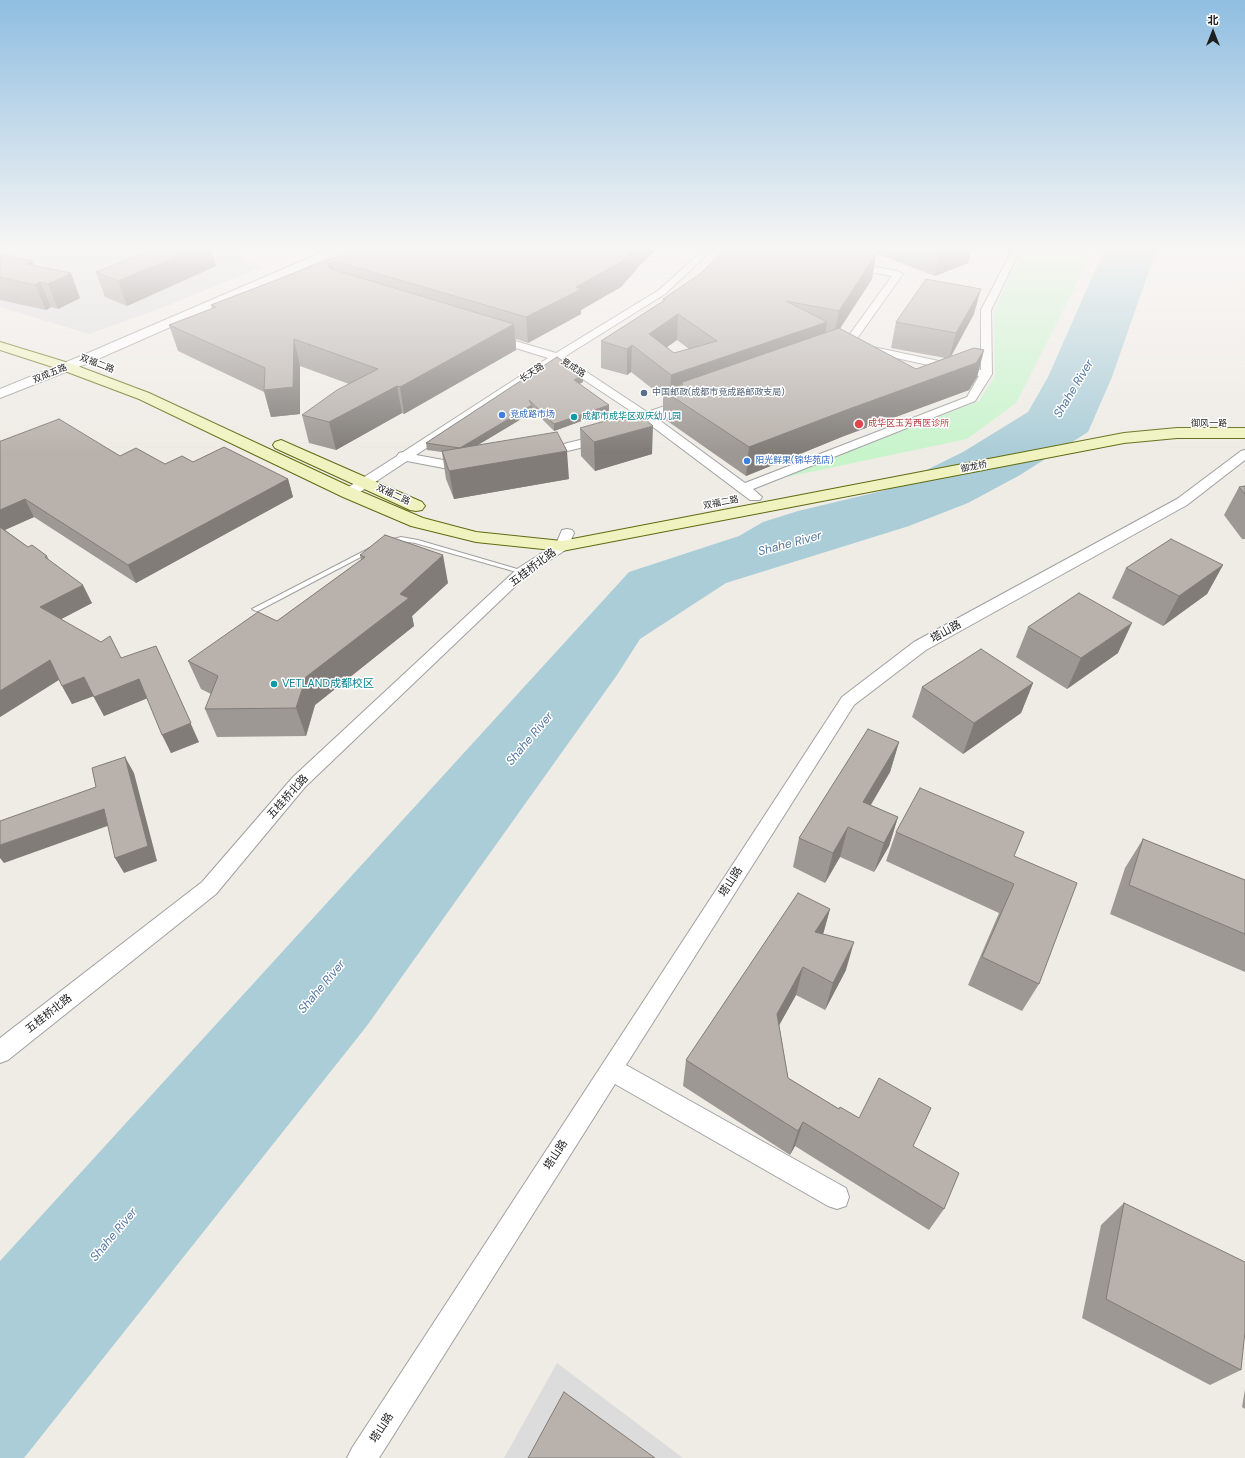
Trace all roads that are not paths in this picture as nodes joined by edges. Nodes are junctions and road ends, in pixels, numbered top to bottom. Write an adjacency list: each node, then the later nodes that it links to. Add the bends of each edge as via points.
1 (168, 316): 10 (street, 双成五路)
2 (176, 316): 10 (street, 双成五路)
3 (623, 316): 9 (street, 长天路)
4 (866, 316): 11 (street, via 843,346)
5 (986, 316): 11 (street)
6 (0, 332): 10 (main road, 双福二路)
7 (482, 334): 9 (street, 竞成路)
8 (0, 346): 10 (main road, 双福二路)
9 (557, 357): 15 (street, 竞成路); 20 (street, 长天路)
10 (69, 360): 12 (street, 双成五路); 13 (street, 双成五路); 23 (main road, 双福二路, via 121,373); 26 (main road, 双福二路)
11 (986, 374): 25 (street, via 971,398)
12 (0, 383)
13 (0, 394)
14 (698, 397): 15 (street)
15 (646, 416): 21 (street, via 584,443); 25 (street, 竞成路)
16 (1245, 424): 17 (main road, 御风一路)
17 (1176, 428): 18 (main road, 御风一路); 24 (main road, 御龙桥, via 1118,428 1077,434); 27 (main road, 御龙桥)
18 (1245, 433)
19 (1245, 454): 32 (street, 塔山路, via 1182,502 920,646 848,701)
20 (403, 456): 22 (street, via 449,465); 23 (street, 长天路)
21 (533, 456)
22 (480, 462)
23 (365, 482): 26 (street, 长天路); 28 (main road, 双福二路, via 415,505 463,520)
24 (810, 485): 25 (main road, 双福二路)
25 (749, 492): 28 (main road, 双福二路)
26 (349, 493): 28 (main road, 双福二路, via 417,522 476,537)
27 (771, 505): 28 (main road, 双福二路, via 638,532)
28 (565, 539): 29 (street, 五桂桥北路)
29 (522, 572): 30 (lane, via 416,541 401,539 380,545); 31 (street, 五桂桥北路, via 299,782 209,888)
30 (256, 609)
31 (0, 1052)
32 (611, 1069): 33 (street); 34 (street, 塔山路)
33 (837, 1196)
34 (362, 1458)

